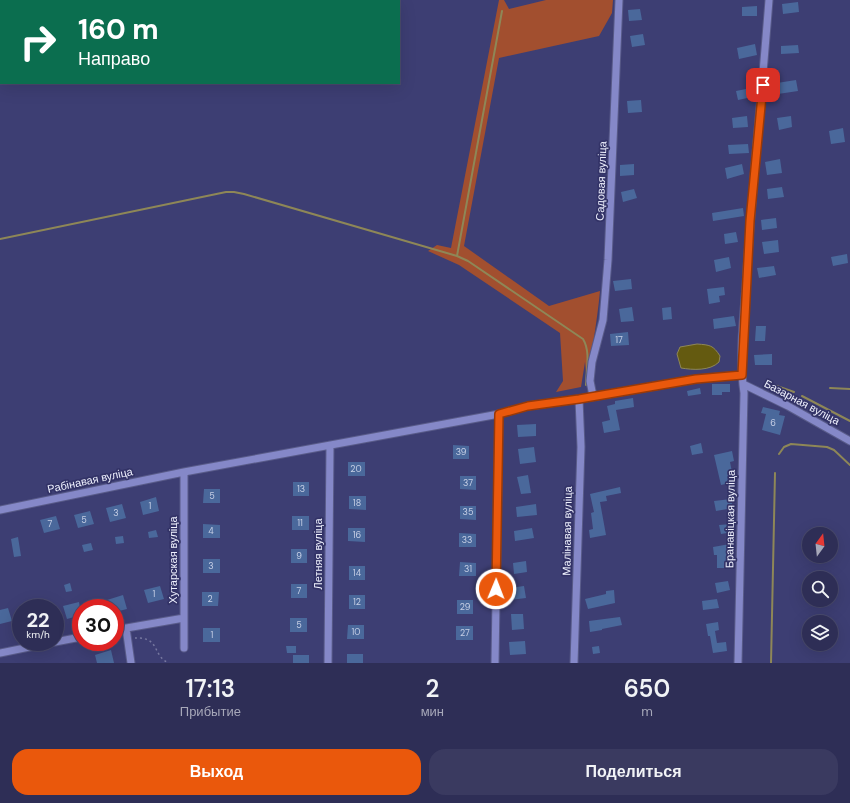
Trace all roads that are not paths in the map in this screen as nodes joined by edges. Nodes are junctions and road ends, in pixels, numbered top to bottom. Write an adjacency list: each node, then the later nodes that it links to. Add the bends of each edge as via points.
1 (619, 0): 5 (street, Садовая вуліца, via 608,260 603,320 592,362 590,381)
2 (769, 0): 3 (street, Бранавіцкая вуліца, via 750,221)
3 (742, 375): 4 (street, Бранавіцкая вуліца); 5 (street, Рабінавая вуліца, via 696,379)
4 (743, 384): 8 (street, Базарная вуліца); 21 (street, Бранавіцкая вуліца)
5 (593, 396): 6 (street, Рабінавая вуліца)
6 (579, 399): 7 (street, Рабінавая вуліца, via 528,406); 20 (street, Малінавая вуліца, via 581,447)
7 (499, 414): 9 (street, Рабінавая вуліца); 19 (street)
8 (850, 441)
9 (330, 445): 10 (street, Рабінавая вуліца); 18 (street, Летняя вуліца)
10 (184, 472): 11 (street, Рабінавая вуліца); 12 (street, Хутарская вуліца)
11 (0, 510)
12 (184, 618): 13 (street); 14 (street, Хутарская вуліца)
13 (126, 628): 17 (street)
14 (184, 648)
15 (12, 651): 16 (street)
16 (0, 653)
17 (131, 663)
18 (328, 663)
19 (495, 663)
20 (574, 663)
21 (738, 663)

